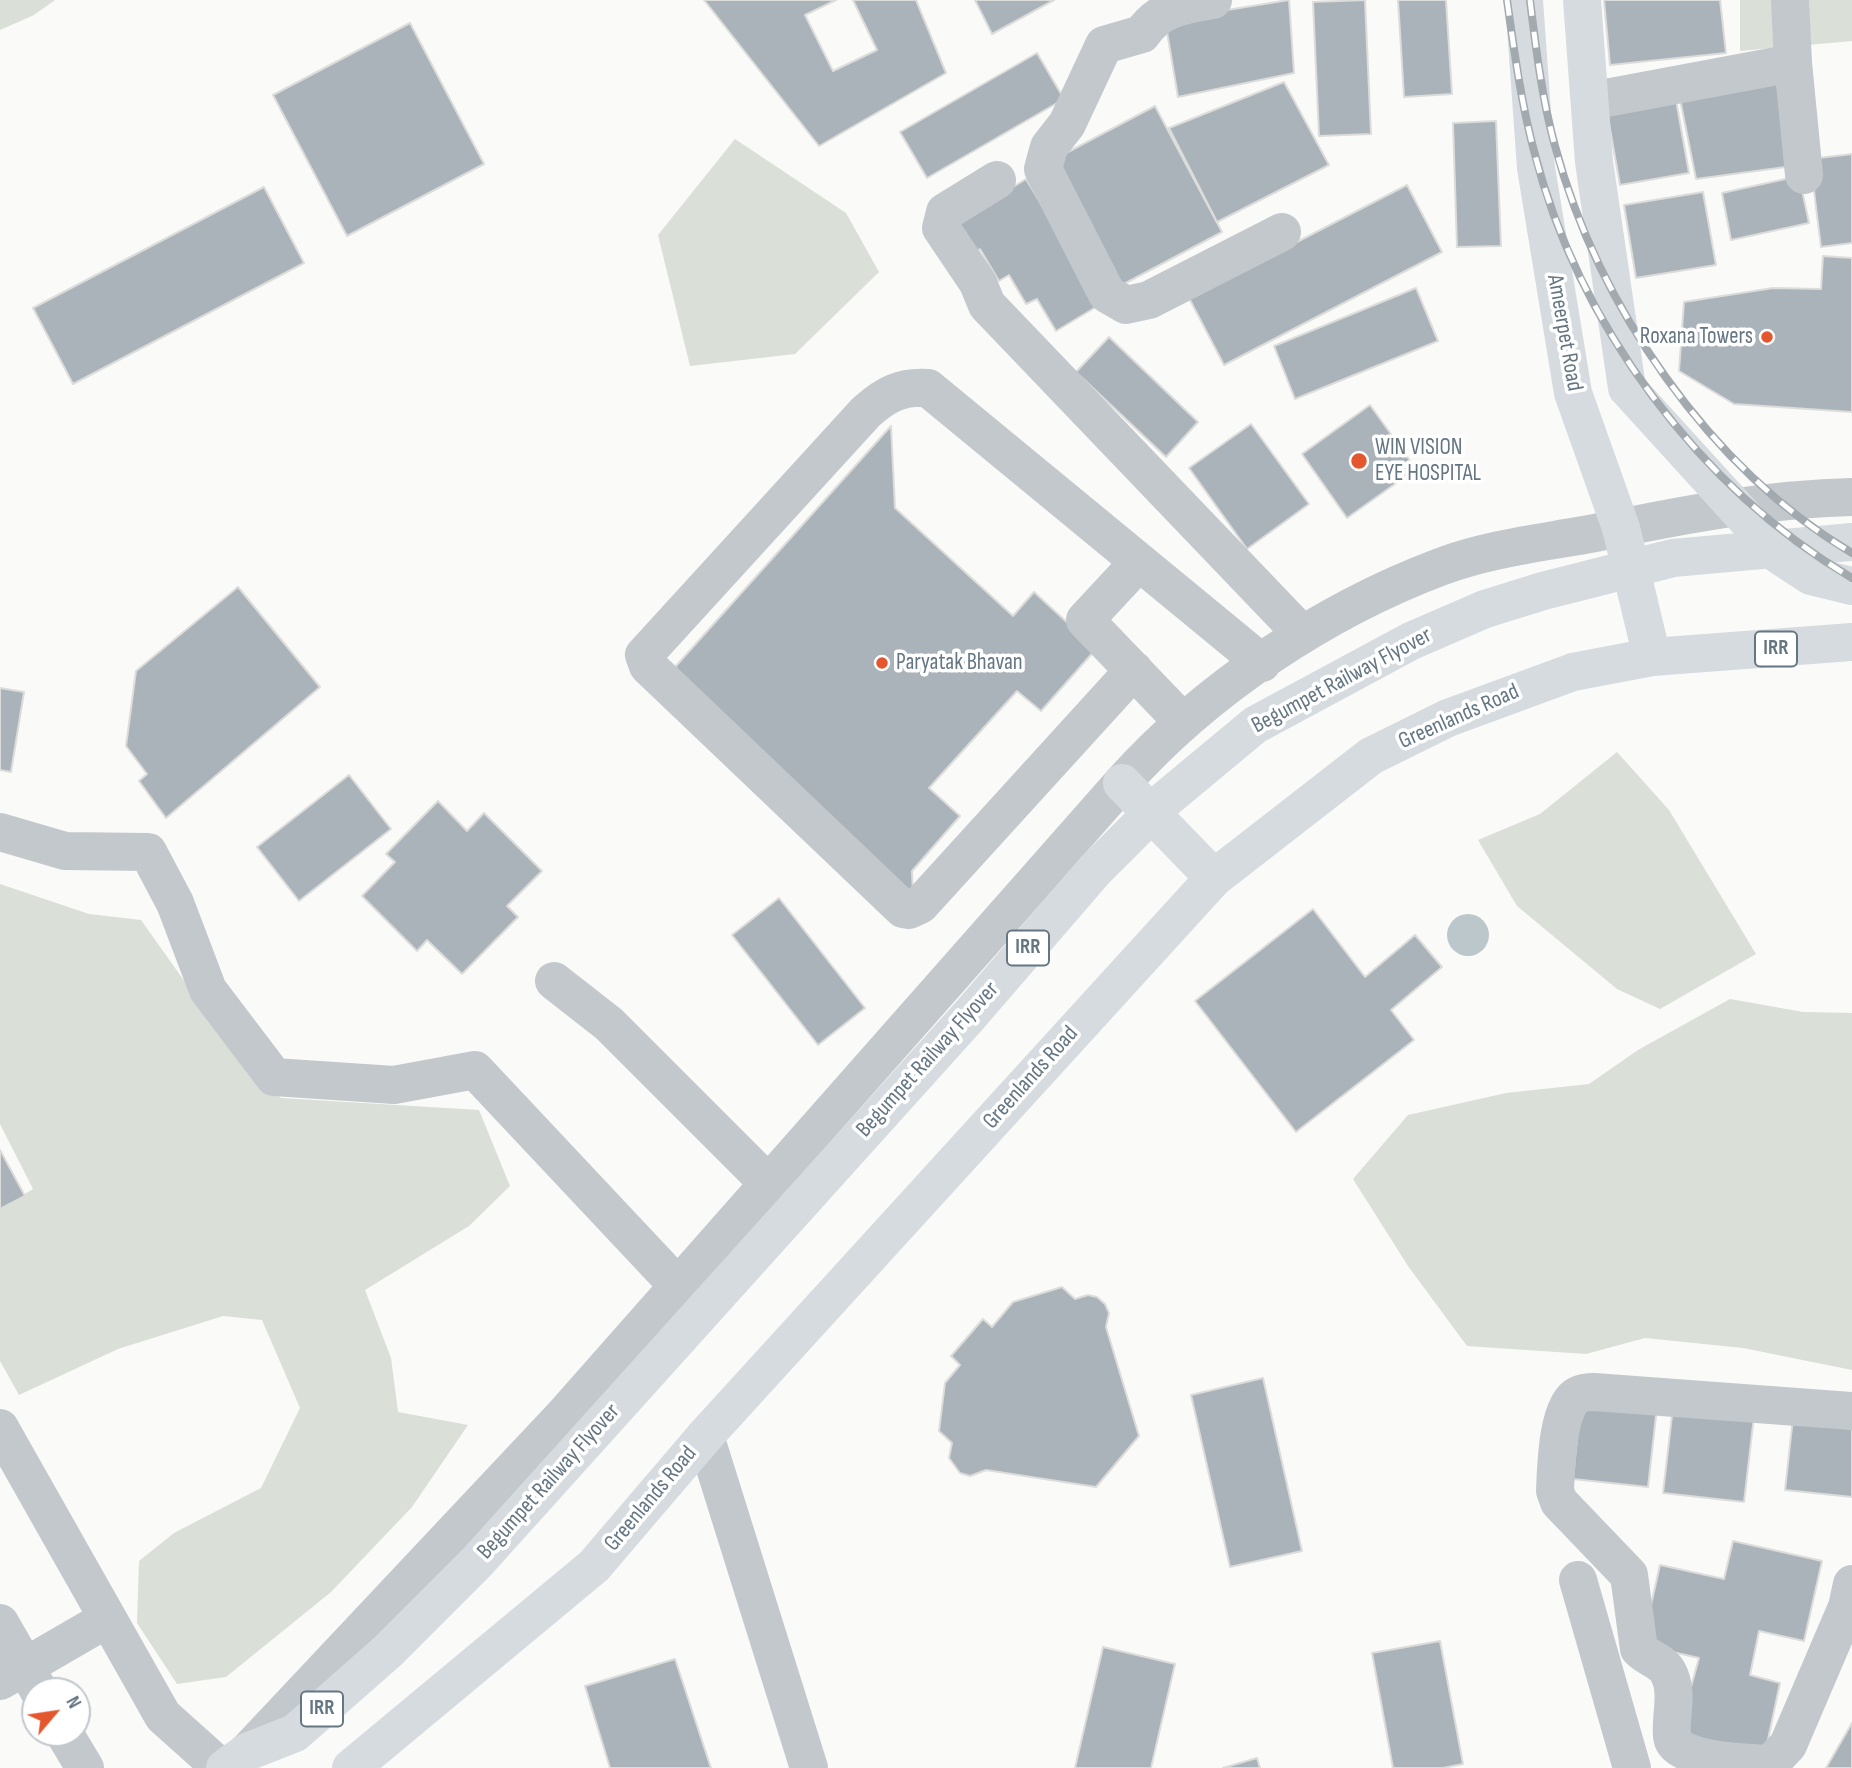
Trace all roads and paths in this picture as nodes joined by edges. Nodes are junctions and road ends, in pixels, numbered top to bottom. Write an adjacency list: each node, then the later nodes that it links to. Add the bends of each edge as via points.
1 (1213, 0): 9 (street, via 1175,6 1151,21 1142,34 1104,46 1067,124 1049,147 1043,169 1107,294 1126,305 1149,300)
2 (1524, 0): 12 (main road, Ameerpet Road, via 1536,168 1573,393)
3 (1582, 0): 6 (main road)
4 (1790, 0): 5 (street)
5 (1793, 63): 6 (street); 7 (street)
6 (1590, 101): 11 (main road, via 1594,162 1627,388)
7 (1804, 175)
8 (997, 180): 16 (street, via 945,212 941,228 978,283 987,305)
9 (1282, 232)
10 (1852, 497): 11 (street)
11 (1737, 505): 12 (street); 15 (main road, via 1779,555 1811,576)
12 (1621, 528): 16 (street, IRR, via 1558,537 1441,567 1338,612); 18 (main road, Ameerpet Road)
13 (1852, 542): 38 (main road, Begumpet Railway Flyover / IRR, via 1673,558 1531,594 1411,641 1255,725 1167,799 1094,872 477,1562 388,1651 295,1733)
14 (1138, 563): 19 (street); 20 (street, via 1085,620); 20 (street, via 928,388 908,387 883,397 866,412 644,655 648,666 909,910 920,905)
15 (1852, 586)
16 (1302, 634): 19 (street, IRR)
17 (1852, 642): 18 (main road, Greenlands Road / IRR)
18 (1652, 657): 24 (main road, Greenlands Road / IRR, via 1573,672 1526,687 1371,756)
19 (1262, 663): 21 (street, IRR)
20 (1133, 670): 21 (street)
21 (1183, 722): 22 (street, IRR)
22 (1122, 783): 24 (main road); 26 (street, IRR)
23 (0, 832): 27 (street, via 65,851 148,852 175,903 208,990 274,1077 394,1086 475,1070)
24 (1214, 878): 30 (main road, Greenlands Road / IRR)
25 (554, 981): 26 (street, via 609,1024)
26 (768, 1183): 27 (street, IRR)
27 (678, 1286): 38 (street, IRR, via 564,1415)
28 (1852, 1411): 31 (street, via 1594,1392 1578,1395 1563,1416 1555,1491 1559,1503)
29 (0, 1428): 33 (street)
30 (705, 1436): 39 (main road, Greenlands Road / IRR, via 594,1566); 41 (street)
31 (1629, 1575): 32 (street, via 1639,1649 1668,1672 1674,1693 1672,1738 1676,1746 1714,1761 1770,1764 1788,1745 1847,1607); 42 (street, via 1580,1584)
32 (1852, 1584)
33 (107, 1619): 35 (street); 38 (street, via 163,1716)
34 (0, 1623): 36 (street)
35 (24, 1677)
36 (21, 1679)
37 (72, 1747): 40 (street)
38 (231, 1763)
39 (368, 1764)
40 (85, 1768)
41 (808, 1768)
42 (1632, 1768)

